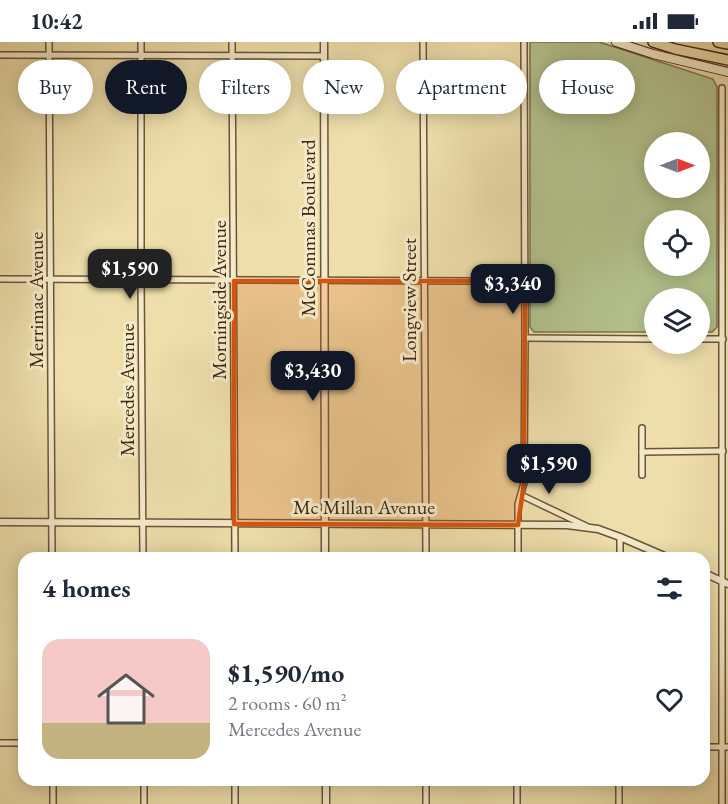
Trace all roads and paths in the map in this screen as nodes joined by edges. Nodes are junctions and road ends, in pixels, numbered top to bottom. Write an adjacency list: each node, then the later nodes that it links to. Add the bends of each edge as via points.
1 (49, 42): 12 (street, Merrimac Avenue)
2 (141, 42): 13 (street, Mercedes Avenue)
3 (232, 42): 14 (street, Morningside Avenue)
4 (324, 42): 15 (street, McCommas Boulevard)
5 (423, 42): 26 (street, Longview Street)
6 (524, 42): 27 (street)
7 (616, 42): 17 (main road)
8 (653, 42): 16 (highway)
9 (718, 42): 10 (highway)
10 (728, 44)
11 (0, 55): 12 (street)
12 (49, 55): 13 (street); 22 (street, Merrimac Avenue)
13 (141, 55): 14 (street); 23 (street, Mercedes Avenue)
14 (232, 56): 15 (street); 24 (street, Morningside Avenue)
15 (324, 56): 25 (street, McCommas Boulevard)
16 (728, 60)
17 (728, 72)
18 (723, 88): 19 (street)
19 (725, 145): 20 (street)
20 (725, 240): 31 (street)
21 (0, 279): 22 (street)
22 (51, 279): 23 (street); 38 (street, Merrimac Avenue)
23 (141, 280): 24 (street); 39 (street, Mercedes Avenue)
24 (234, 281): 25 (street); 40 (street, Morningside Avenue)
25 (325, 281): 26 (street); 41 (street, McCommas Boulevard)
26 (424, 281): 27 (street, via 484,282); 42 (street, Longview Street)
27 (525, 292): 28 (street)
28 (525, 338): 29 (street); 36 (street)
29 (644, 339)
30 (710, 339): 31 (street)
31 (723, 339): 33 (street)
32 (642, 428): 34 (street)
33 (723, 451): 34 (street); 55 (street)
34 (642, 452): 35 (street)
35 (642, 475)
36 (521, 495): 43 (street); 44 (street)
37 (0, 522): 38 (street, Mc Millan Avenue)
38 (52, 522): 39 (street, Mc Millan Avenue); 46 (street, Merrimac Avenue)
39 (143, 522): 40 (street, Mc Millan Avenue); 47 (street, Mercedes Avenue)
40 (234, 524): 41 (street, Mc Millan Avenue); 48 (street, Morningside Avenue)
41 (325, 524): 42 (street, Mc Millan Avenue); 49 (street, McCommas Boulevard)
42 (426, 524): 43 (street, Mc Millan Avenue); 50 (street, Longview Street)
43 (518, 525): 44 (street, Mc Millan Avenue); 51 (street)
44 (588, 526): 45 (street, Mc Millan Avenue)
45 (620, 537): 52 (street); 53 (street, Mc Millan Avenue)
46 (52, 552)
47 (143, 552)
48 (234, 552)
49 (325, 552)
50 (426, 552)
51 (518, 552)
52 (620, 552)
53 (655, 552)
54 (710, 576): 55 (street)
55 (725, 583): 58 (street)
56 (0, 743): 57 (street)
57 (18, 743)
58 (725, 747): 73 (street)
59 (53, 786): 66 (street)
60 (144, 786): 67 (street)
61 (235, 786): 68 (street)
62 (326, 786): 69 (street)
63 (426, 786): 70 (street)
64 (517, 786): 71 (street)
65 (619, 786): 72 (street)
66 (53, 804)
67 (144, 804)
68 (235, 804)
69 (326, 804)
70 (426, 804)
71 (517, 804)
72 (619, 804)
73 (722, 804)

